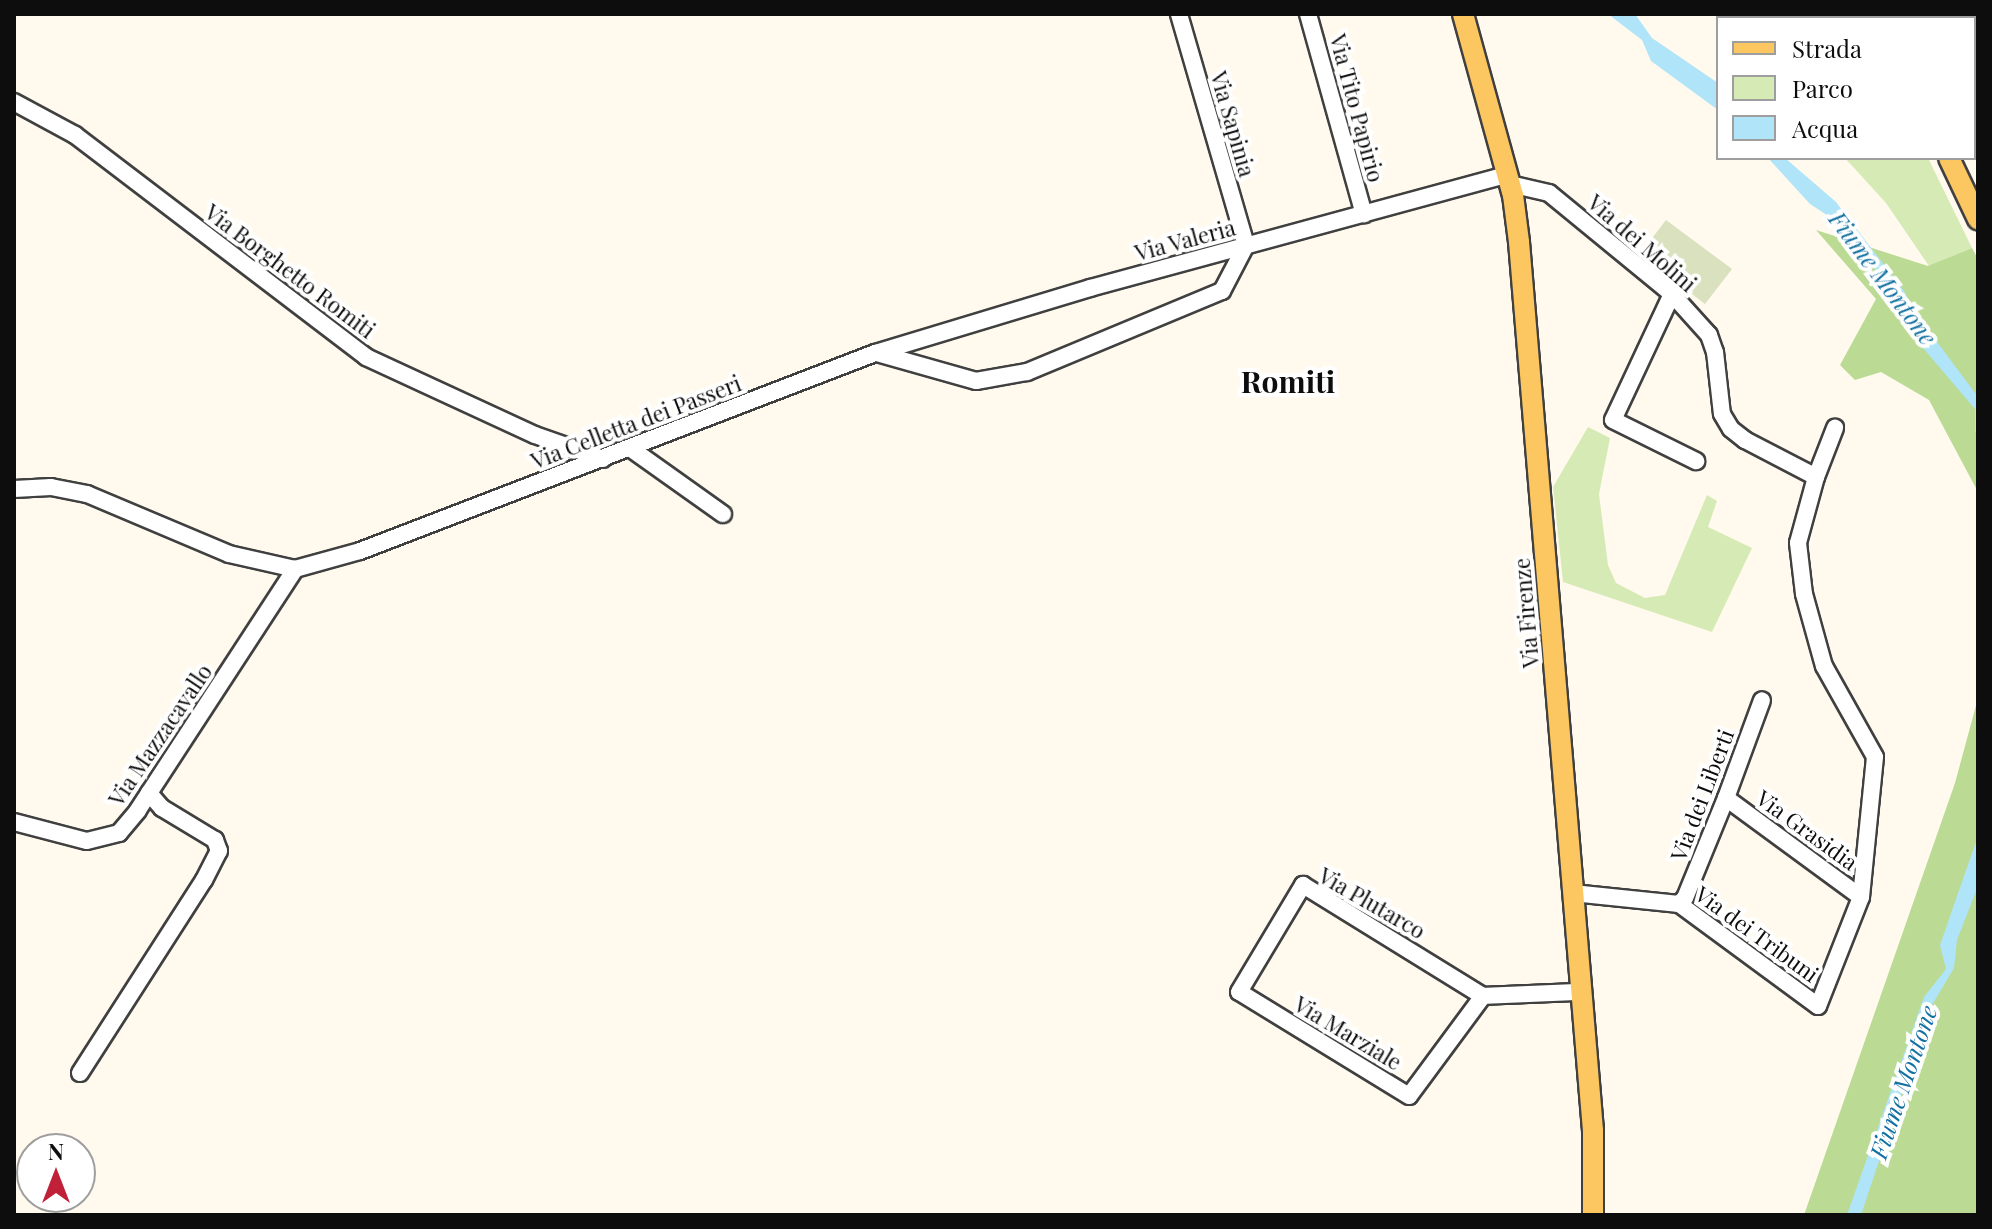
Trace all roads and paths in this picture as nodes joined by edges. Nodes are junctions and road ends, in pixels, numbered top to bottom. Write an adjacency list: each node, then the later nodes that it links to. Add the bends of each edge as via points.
1 (1179, 14): 9 (street, Via Sapinia)
2 (1308, 14): 7 (street, Via Tito Papirio)
3 (1463, 14): 6 (main road, Via Firenze)
4 (14, 102): 14 (street, Via Borghetto Romiti, via 75,135 366,357 535,435)
5 (1950, 160): 8 (main road)
6 (1509, 180): 7 (street, Via Valeria); 10 (street, Via dei Molini, via 1549,193); 24 (main road, Via Firenze, via 1519,242)
7 (1364, 214): 9 (street, Via Valeria)
8 (1977, 215)
9 (1246, 245): 11 (street, Via Valeria); 11 (street, via 1222,291 1027,372 976,381)
10 (1672, 294): 15 (street, via 1613,420); 16 (street, Via dei Molini, via 1709,335 1722,414 1731,429)
11 (875, 353): 13 (street, Via Celletta dei Passeri)
12 (1835, 428): 16 (street)
13 (630, 448): 14 (street, Via Celletta dei Passeri); 18 (street)
14 (603, 459): 19 (street, Via Celletta dei Passeri, via 360,551)
15 (1696, 461)
16 (1816, 477): 25 (street, via 1798,543 1804,594 1824,666 1875,757)
17 (14, 489): 19 (street, Via Celletta dei Passeri, via 51,487 87,494 229,554)
18 (723, 514)
19 (295, 569): 21 (street, Via Mazzacavallo)
20 (1762, 700): 22 (street, Via dei Liberti)
21 (149, 793): 23 (street, Via Mazzacavallo, via 119,833 87,841); 30 (street, via 162,808 215,840 219,851)
22 (1726, 798): 25 (street, Via Grasidia); 26 (street, Via dei Liberti)
23 (14, 822)
24 (1573, 893): 26 (street, Via dei Tribuni); 28 (main road, Via Firenze)
25 (1861, 897): 26 (street, Via dei Tribuni, via 1818,1006)
26 (1679, 904)
27 (1239, 992): 29 (street, Via Marziale, via 1409,1096); 29 (street, Via Plutarco, via 1303,885)
28 (1580, 992): 29 (street); 31 (main road, Via Firenze, via 1593,1130)
29 (1483, 996)
30 (80, 1073)
31 (1593, 1215)

